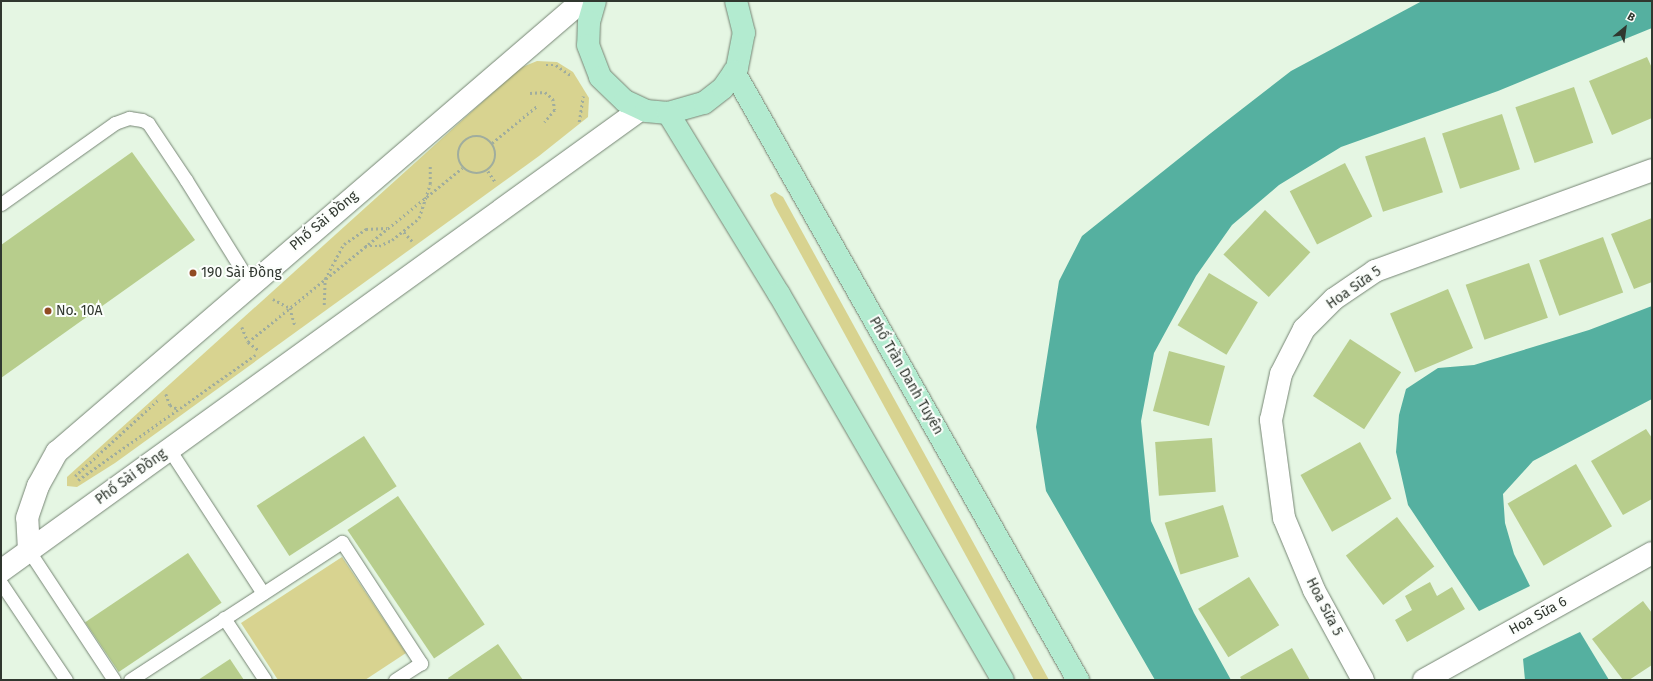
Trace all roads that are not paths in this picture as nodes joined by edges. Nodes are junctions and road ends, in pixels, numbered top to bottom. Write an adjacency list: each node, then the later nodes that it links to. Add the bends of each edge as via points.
1 (582, 1): 9 (street, Phố Sài Đồng)
2 (596, 1): 5 (main road, via 588,34 595,67 616,94)
3 (736, 1): 4 (main road, via 744,33 741,56)
4 (734, 72): 6 (main road, via 723,88 704,103); 23 (main road, Phố Trần Danh Tuyên)
5 (641, 109): 6 (main road); 10 (street, Phố Sài Đồng)
6 (668, 113): 22 (main road, via 779,294)
7 (1652, 170): 24 (street, Hoa Sữa 5, via 1481,233 1427,249 1374,271 1334,299 1304,329 1281,374 1271,420 1284,518 1314,590)
8 (1, 204): 9 (lane, via 114,123 129,118 142,120 148,123 186,180)
9 (250, 283): 11 (street, Phố Sài Đồng, via 57,452 38,486 27,518)
10 (169, 449): 11 (street, Phố Sài Đồng); 15 (lane)
11 (29, 551): 13 (street, Phố Sài Đồng); 18 (lane)
12 (1652, 553): 25 (street, Hoa Sữa 6)
13 (1, 571)
14 (1, 583): 17 (lane)
15 (263, 593): 16 (lane); 21 (lane, via 342,542 421,664)
16 (224, 618): 19 (lane); 20 (lane)
17 (66, 680)
18 (114, 680)
19 (130, 680)
20 (265, 680)
21 (395, 680)
22 (1003, 680)
23 (1078, 680)
24 (1363, 680)
25 (1424, 680)

